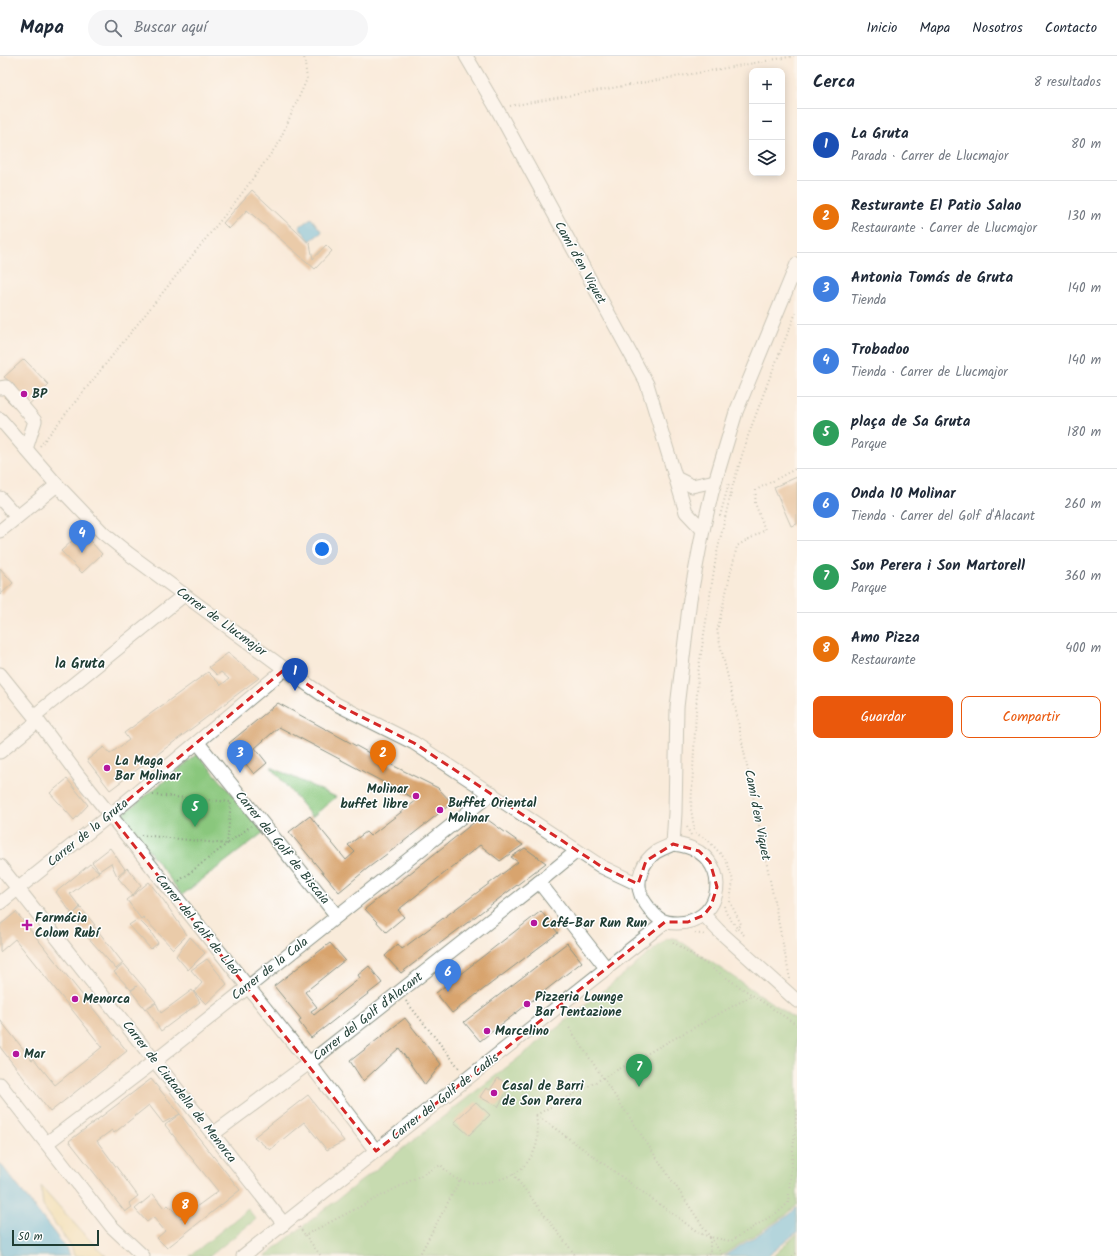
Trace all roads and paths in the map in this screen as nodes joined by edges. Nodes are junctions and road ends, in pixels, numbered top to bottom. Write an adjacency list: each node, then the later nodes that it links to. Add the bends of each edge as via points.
1 (304, 56): 10 (path, via 307,79 278,144 240,196)
2 (466, 56): 4 (street, Camí d'en Viquet)
3 (794, 56): 4 (path)
4 (497, 108): 12 (street, Camí d'en Viquet, via 647,384)
5 (797, 264): 13 (street, via 736,412)
6 (797, 310): 47 (path, via 768,382 732,488 716,557 698,673 691,809 695,833 708,840 726,860 733,880 730,902 741,924)
7 (0, 388): 10 (street, via 6,387 35,421)
8 (0, 419): 9 (street, Carrer de Llucmajor)
9 (4, 430): 10 (street, Carrer de Llucmajor)
10 (29, 452): 15 (street, Carrer de Llucmajor)
11 (797, 468): 52 (path, Camí d'en Viquet, via 756,490 755,503 765,530 737,546 717,631 791,983)
12 (676, 478): 13 (street, via 692,486); 19 (street, Camí d'en Viquet, via 686,512)
13 (715, 481): 19 (street)
14 (729, 482): 18 (path)
15 (57, 485): 17 (street); 21 (street, Carrer de Llucmajor, via 103,534)
16 (0, 498): 17 (street)
17 (16, 517): 20 (street)
18 (719, 519)
19 (703, 530): 35 (street, via 690,598 677,707)
20 (0, 531)
21 (184, 595): 22 (street, Carrer de Llucmajor); 24 (street)
22 (285, 669): 25 (street, Carrer de la Gruta); 28 (street, Carrer de Llucmajor, via 336,704 414,743)
23 (0, 674): 24 (street, Carrer del Golf de Lleó)
24 (34, 722): 26 (street); 29 (street, Carrer del Golf de Lleó)
25 (198, 743): 27 (street, Carrer de la Gruta); 30 (street, Carrer del Golf de Biscaia)
26 (0, 752)
27 (136, 793): 29 (street, Carrer de la Gruta); 34 (path, via 231,802)
28 (492, 793): 36 (street, Carrer de Llucmajor); 45 (street, Carrer de la Cala)
29 (110, 815): 32 (street, Carrer del Golf de Lleó); 40 (street, Carrer de la Gruta)
30 (259, 819): 34 (path); 45 (street, Carrer del Golf de Biscaia)
31 (686, 823): 33 (path)
32 (124, 834): 34 (path); 41 (street, Carrer del Golf de Lleó)
33 (693, 839)
34 (228, 844): 41 (path)
35 (673, 844): 39 (street, via 656,852 646,861); 44 (street, via 698,852 710,862 717,887 711,906)
36 (577, 851): 38 (street, Carrer del Golf d'Alacant); 39 (street, Carrer de Llucmajor, via 602,867)
37 (0, 866): 40 (street, Carrer de Ciutadella de Menorca)
38 (539, 882): 51 (street); 54 (street, Carrer del Golf d'Alacant)
39 (638, 884): 46 (street, via 641,896 648,906)
40 (18, 889): 42 (street, Carrer de la Gruta); 59 (street, Carrer de Ciutadella de Menorca)
41 (169, 889): 53 (street, Carrer del Golf de Lleó)
42 (0, 903)
43 (723, 903): 47 (path, via 726,913)
44 (704, 915): 46 (street, via 688,922); 48 (street)
45 (337, 916): 53 (street, Carrer de la Cala)
46 (665, 922): 51 (street, Carrer del Golf de Cadis)
47 (737, 928): 48 (path); 49 (path)
48 (728, 938): 56 (street)
49 (748, 940)
50 (673, 942): 55 (path)
51 (607, 968): 61 (street, Carrer del Golf de Cadis)
52 (785, 978)
53 (247, 987): 59 (street, Carrer de la Cala); 60 (street, Carrer del Golf de Lleó)
54 (398, 992): 60 (street, Carrer del Golf d'Alacant); 61 (path)
55 (753, 995): 57 (path); 62 (path)
56 (797, 1001)
57 (797, 1025)
58 (568, 1026): 62 (path)
59 (155, 1061): 66 (street, Carrer de Ciutadella de Menorca); 67 (street, Carrer de la Cala)
60 (309, 1063): 66 (street, Carrer del Golf d'Alacant); 68 (street, Carrer del Golf de Lleó)
61 (468, 1078): 68 (street, Carrer del Golf de Cadis)
62 (603, 1078): 65 (path); 73 (path)
63 (0, 1084): 67 (street)
64 (797, 1108): 73 (path, via 788,1203 731,1241)
65 (536, 1115): 69 (path, via 537,1144 523,1167); 73 (path, via 699,1233)
66 (213, 1134): 71 (street, Carrer de Ciutadella de Menorca)
67 (47, 1144): 75 (street, via 111,1226)
68 (376, 1151): 71 (street, Carrer del Golf de Cadis)
69 (513, 1174): 70 (path, via 484,1182); 79 (path)
70 (460, 1180): 72 (path, via 449,1174 441,1165); 78 (path)
71 (288, 1221): 72 (path); 76 (street, Carrer del Golf de Cadis)
72 (305, 1235): 77 (path)
73 (710, 1237): 80 (path, via 710,1253); 81 (path)
74 (797, 1252): 82 (path)
75 (143, 1256)
76 (243, 1256)
77 (321, 1256)
78 (419, 1256)
79 (576, 1256)
80 (705, 1256)
81 (723, 1256)
82 (792, 1256)

